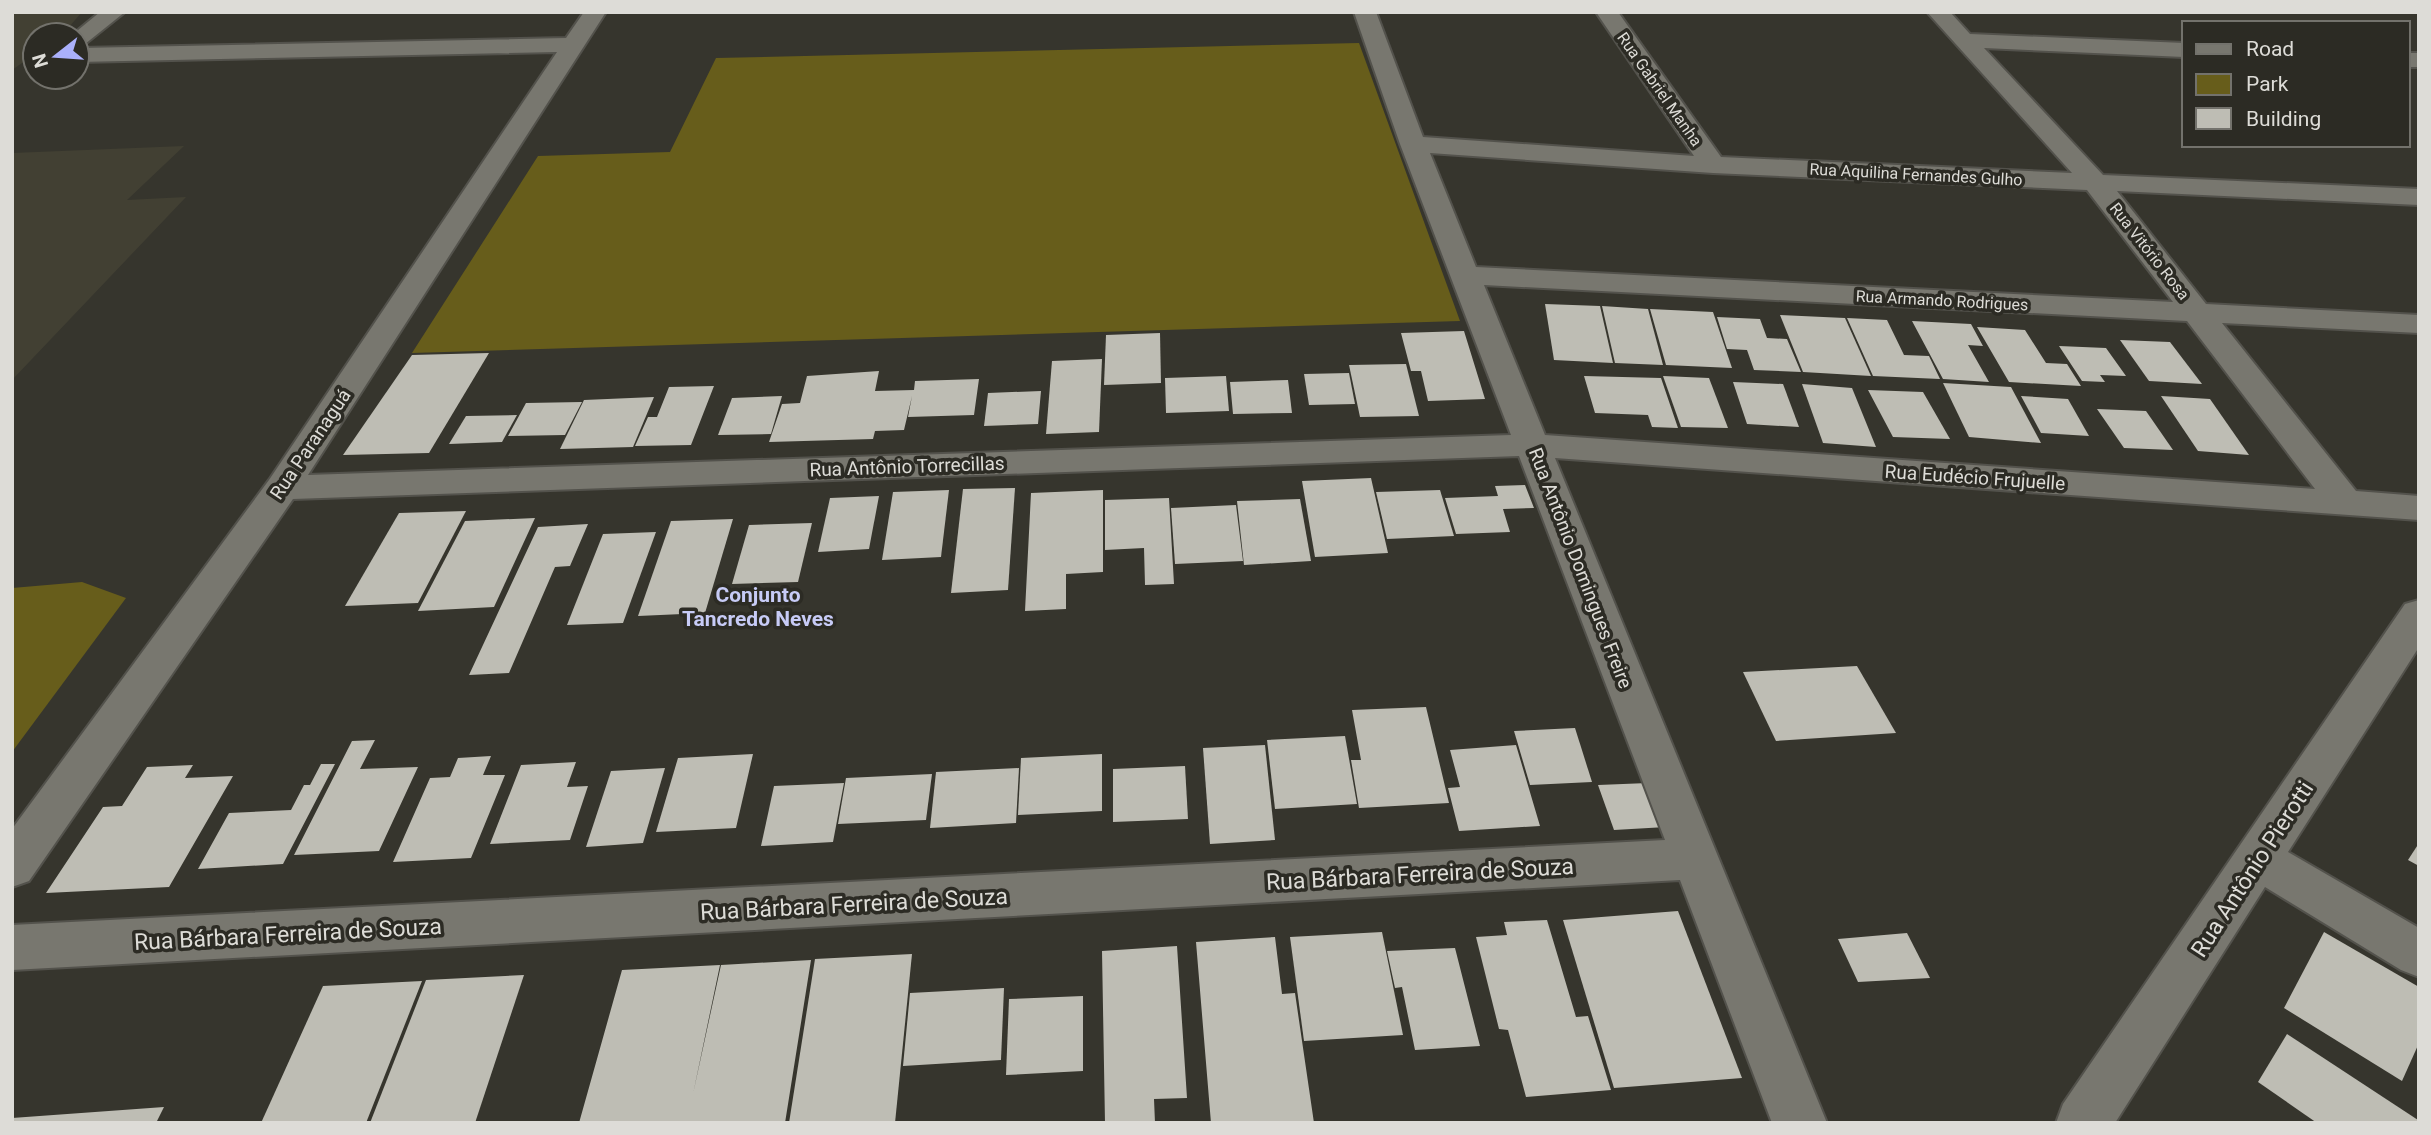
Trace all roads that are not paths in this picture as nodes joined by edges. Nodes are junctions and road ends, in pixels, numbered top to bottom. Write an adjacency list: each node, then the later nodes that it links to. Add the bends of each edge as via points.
1 (114, 12): 6 (street)
2 (595, 12): 8 (street, Rua Paranaguá)
3 (1366, 12): 11 (street, Rua Antônio Domingues Freire)
4 (1607, 12): 12 (street, Rua Gabriel Manha)
5 (1938, 12): 7 (street, Rua Vitório Rosa)
6 (91, 31)
7 (1963, 40): 9 (street); 13 (street, Rua Vitório Rosa)
8 (573, 45): 10 (street); 19 (street, Rua Paranaguá)
9 (2182, 50)
10 (91, 55)
11 (1413, 144): 12 (street, Rua Aquilina Fernandes Gulho); 15 (street, Rua Antônio Domingues Freire)
12 (1713, 165): 13 (street, Rua Aquilina Fernandes Gulho)
13 (2096, 183): 14 (street, Rua Aquilina Fernandes Gulho); 16 (street, Rua Vitório Rosa)
14 (2419, 197)
15 (1465, 275): 16 (street, Rua Armando Rodrigues); 18 (street, Rua Antônio Domingues Freire)
16 (2199, 314): 17 (street, Rua Armando Rodrigues); 20 (street, Rua Vitório Rosa)
17 (2419, 324)
18 (1532, 445): 19 (street, Rua Antônio Torrecillas); 20 (street, Rua Eudécio Frujuelle); 23 (street, Rua Antônio Domingues Freire)
19 (282, 488): 25 (street, Rua Paranaguá)
20 (2346, 504): 21 (street, Rua Eudécio Frujuelle)
21 (2419, 508)
22 (2419, 614): 24 (street, Rua Antônio Pierotti)
23 (1696, 859): 26 (street, Rua Bárbara Ferreira de Souza); 28 (street, Rua Antônio Domingues Freire)
24 (2259, 859): 27 (street); 29 (street, Rua Antônio Pierotti)
25 (12, 867)
26 (12, 948)
27 (2419, 954)
28 (1800, 1123)
29 (2083, 1123)

